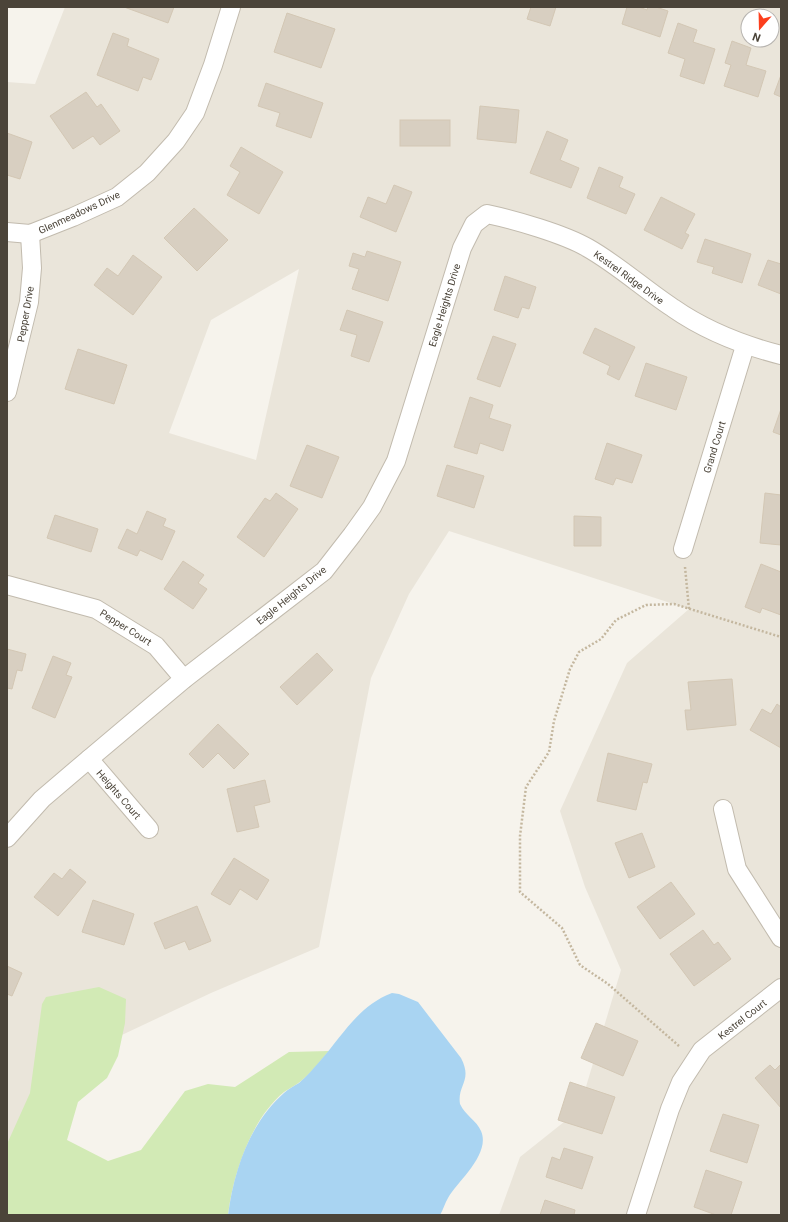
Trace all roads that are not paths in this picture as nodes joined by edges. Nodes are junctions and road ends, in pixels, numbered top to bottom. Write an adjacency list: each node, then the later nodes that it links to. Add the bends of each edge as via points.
1 (231, 7): 4 (street, Glenmeadows Drive, via 195,113 176,141 147,173 117,197)
2 (474, 224): 5 (street, Kestrel Ridge Drive, via 488,214 503,217 587,247 673,308 708,329); 10 (street, Eagle Heights Drive, via 462,248 396,461 372,507 324,571)
3 (7, 232): 4 (street, Glenmeadows Drive)
4 (30, 234): 7 (street, Pepper Drive, via 32,268 28,302)
5 (745, 346): 6 (street, Kestrel Ridge Drive); 8 (street, Grand Court)
6 (781, 355)
7 (7, 392)
8 (683, 549)
9 (7, 585): 10 (street, Pepper Court, via 96,608 156,646)
10 (184, 679): 11 (street, Eagle Heights Drive)
11 (89, 759): 13 (street, Heights Court); 14 (street, Eagle Heights Drive, via 42,799)
12 (723, 809): 15 (street, via 736,870)
13 (149, 829)
14 (7, 838)
15 (781, 938)
16 (781, 988): 17 (street, Kestrel Court, via 702,1050 681,1082)
17 (636, 1215)

